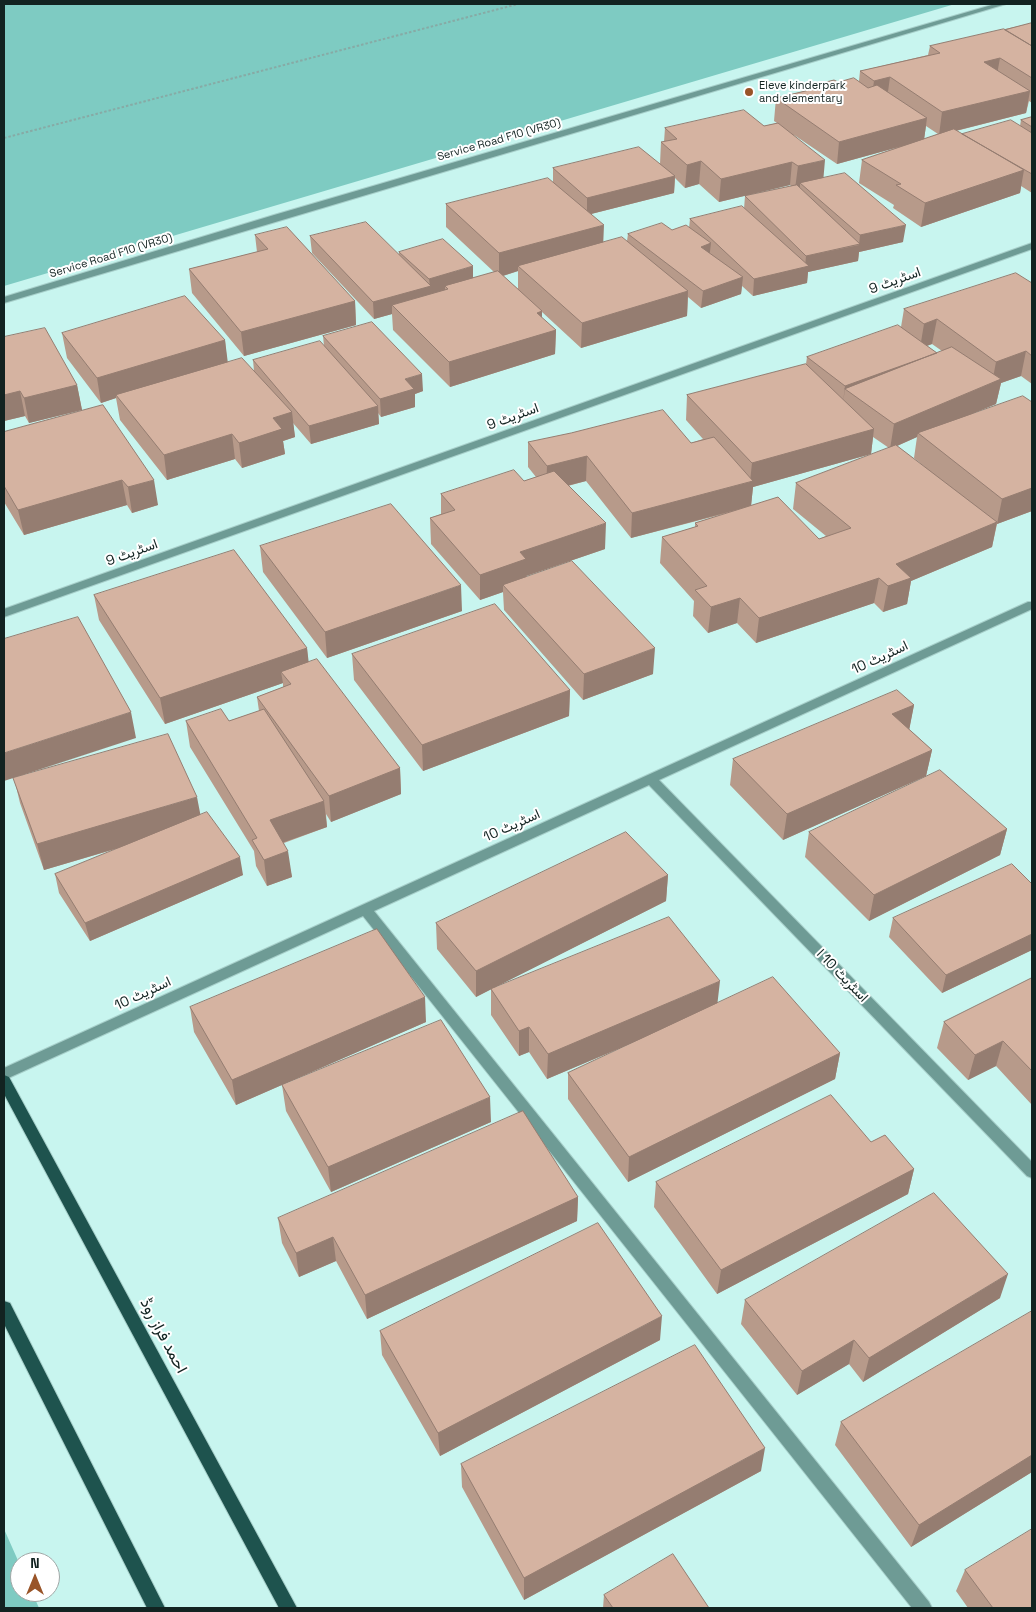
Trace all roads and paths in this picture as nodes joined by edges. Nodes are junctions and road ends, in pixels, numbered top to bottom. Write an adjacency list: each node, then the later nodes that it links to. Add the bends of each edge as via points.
1 (518, 4): 3 (path)
2 (1002, 4): 5 (street, Service Road F10 (VR30))
3 (4, 138)
4 (1032, 246): 7 (street, اسٹریٹ 9)
5 (4, 300)
6 (1032, 604): 8 (street, اسٹریٹ 10)
7 (4, 613)
8 (651, 779): 9 (street, اسٹریٹ 10); 12 (street, اسٹریٹ 10 ا)
9 (365, 909): 10 (street, اسٹریٹ 10); 16 (street)
10 (4, 1074)
11 (4, 1081): 15 (main road, احمد فراز روڈ)
12 (1032, 1172)
13 (4, 1308): 14 (main road)
14 (156, 1608)
15 (288, 1608)
16 (924, 1608)

